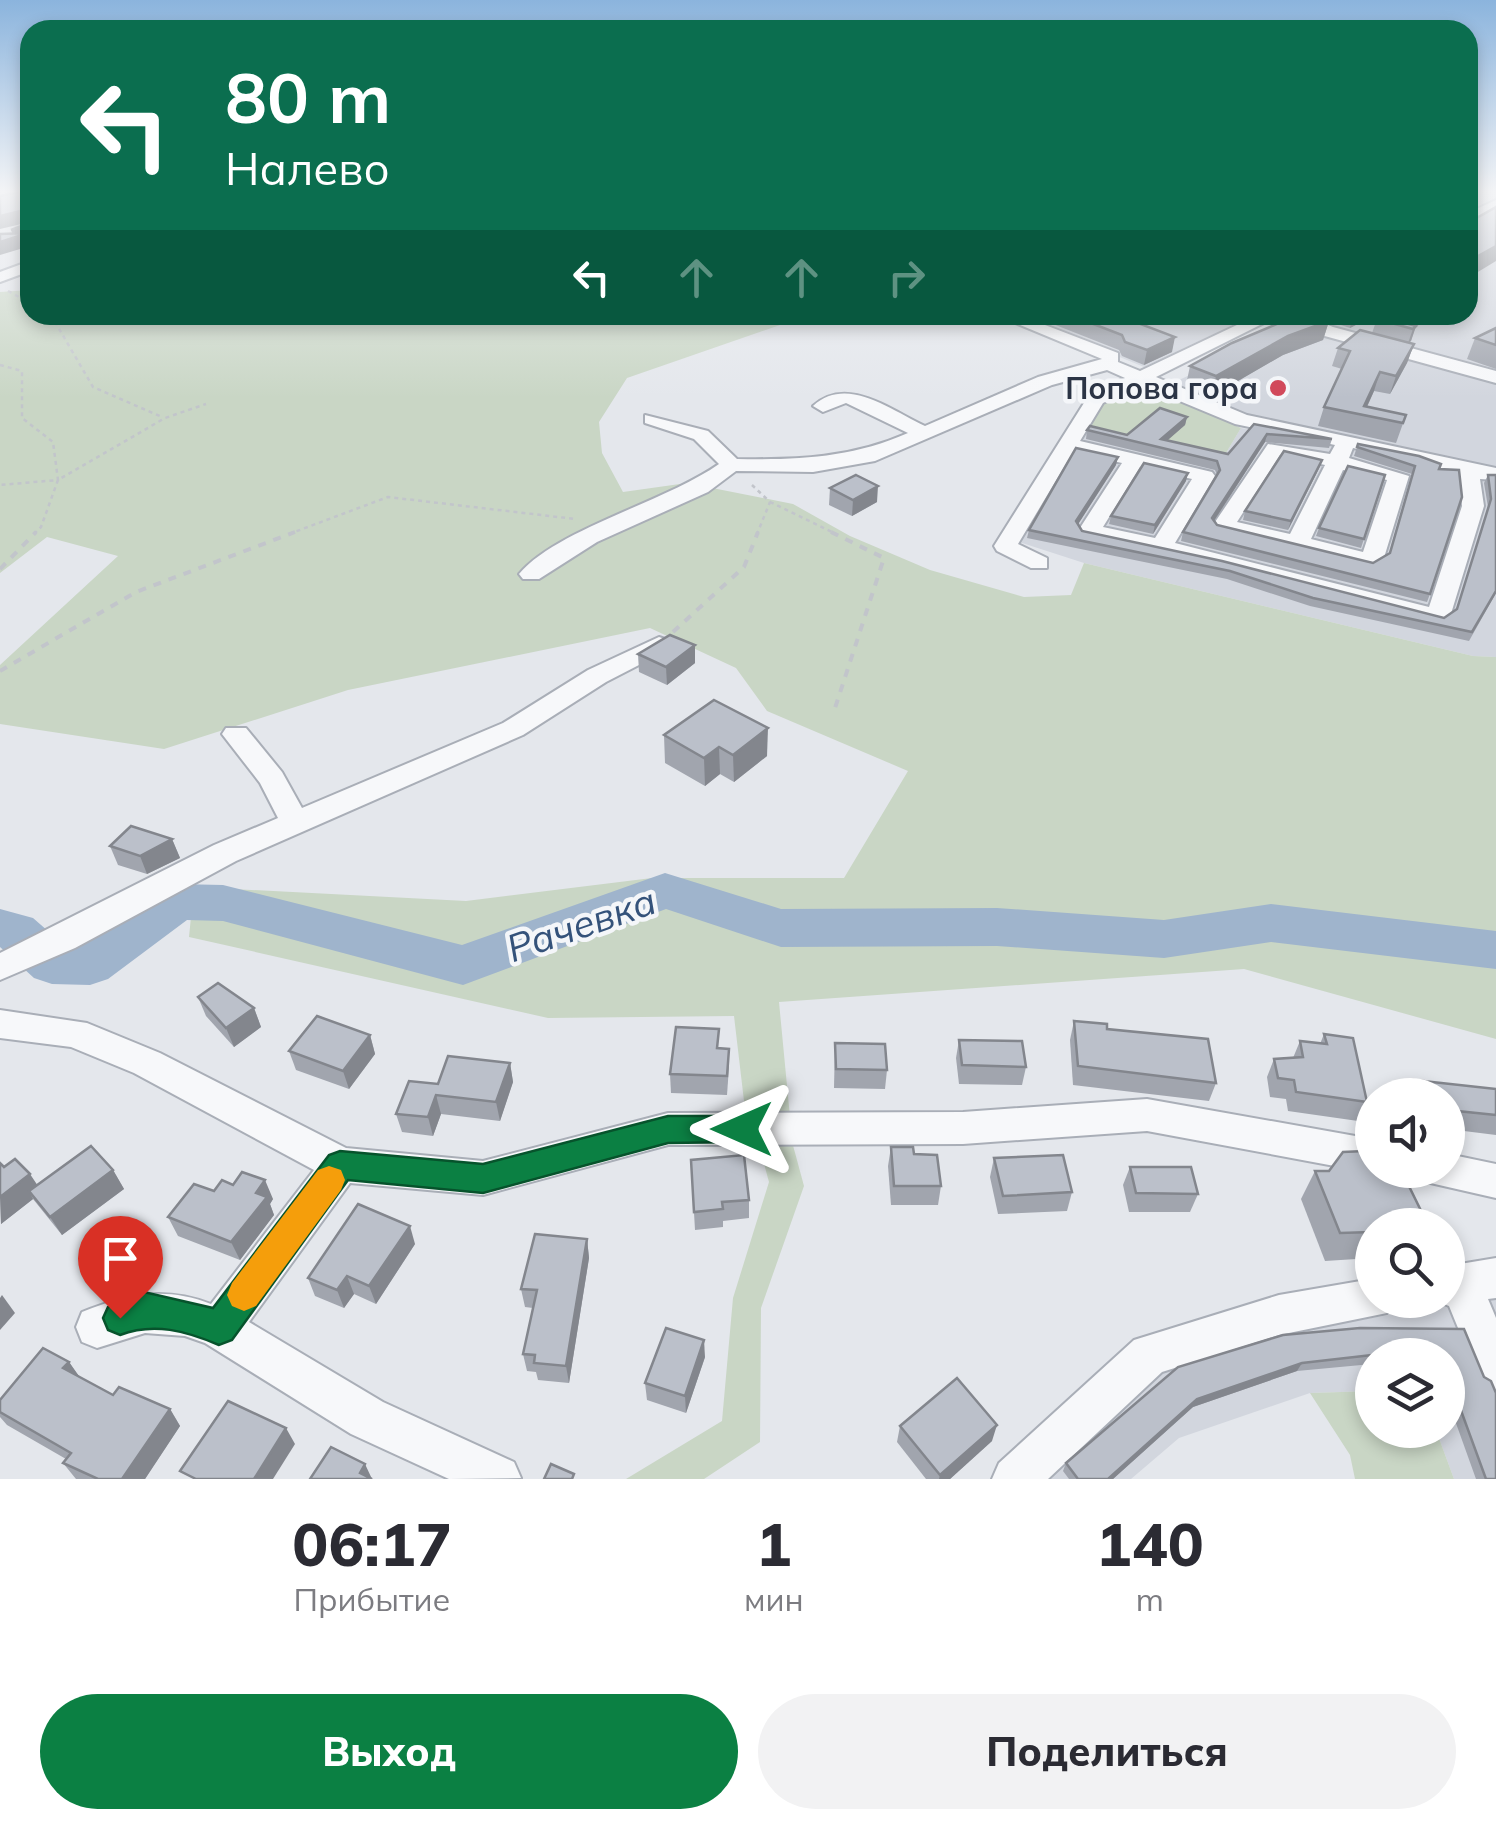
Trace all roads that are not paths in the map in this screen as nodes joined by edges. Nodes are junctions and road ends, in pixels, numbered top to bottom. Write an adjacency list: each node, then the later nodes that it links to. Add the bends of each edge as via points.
1 (1029, 325): 4 (street, via 1112,358)
2 (1252, 325): 6 (street)
3 (1313, 325): 5 (street)
4 (1108, 364): 6 (street); 9 (street, via 1045,381)
5 (1496, 376)
6 (1144, 378): 10 (street, via 1096,398); 11 (street, via 1242,420)
7 (823, 406): 9 (street, via 847,396)
8 (652, 419): 13 (street, via 701,434)
9 (926, 434): 13 (street, via 848,461)
10 (1066, 444): 12 (street); 18 (street, via 1004,546)
11 (1342, 451): 14 (street, via 1422,456); 16 (street); 16 (street, via 1399,476 1371,562); 16 (street, via 1274,448 1224,526)
12 (1134, 460): 17 (street, via 1206,476); 17 (street, via 1088,532)
13 (730, 465): 19 (street)
14 (1469, 472): 15 (street); 17 (street, via 1473,506 1438,616)
15 (1496, 474)
16 (1297, 544)
17 (1161, 547)
18 (1039, 563)
19 (531, 574)
20 (659, 645): 22 (street, via 513,729)
21 (236, 734): 22 (street)
22 (296, 822): 23 (street)
23 (2, 966)
24 (0, 1024): 26 (street, via 75,1033 147,1063)
25 (1355, 1153): 26 (street, via 1147,1115 963,1128 668,1129 483,1178)
26 (340, 1165): 32 (street)
27 (1465, 1175): 28 (street)
28 (1496, 1181)
29 (1468, 1282): 33 (street)
30 (1355, 1302): 35 (street, via 1280,1315 1150,1355)
31 (97, 1328): 32 (street, via 144,1309)
32 (219, 1328): 34 (street, via 367,1418)
33 (1496, 1369)
34 (498, 1478)
35 (1014, 1479)

